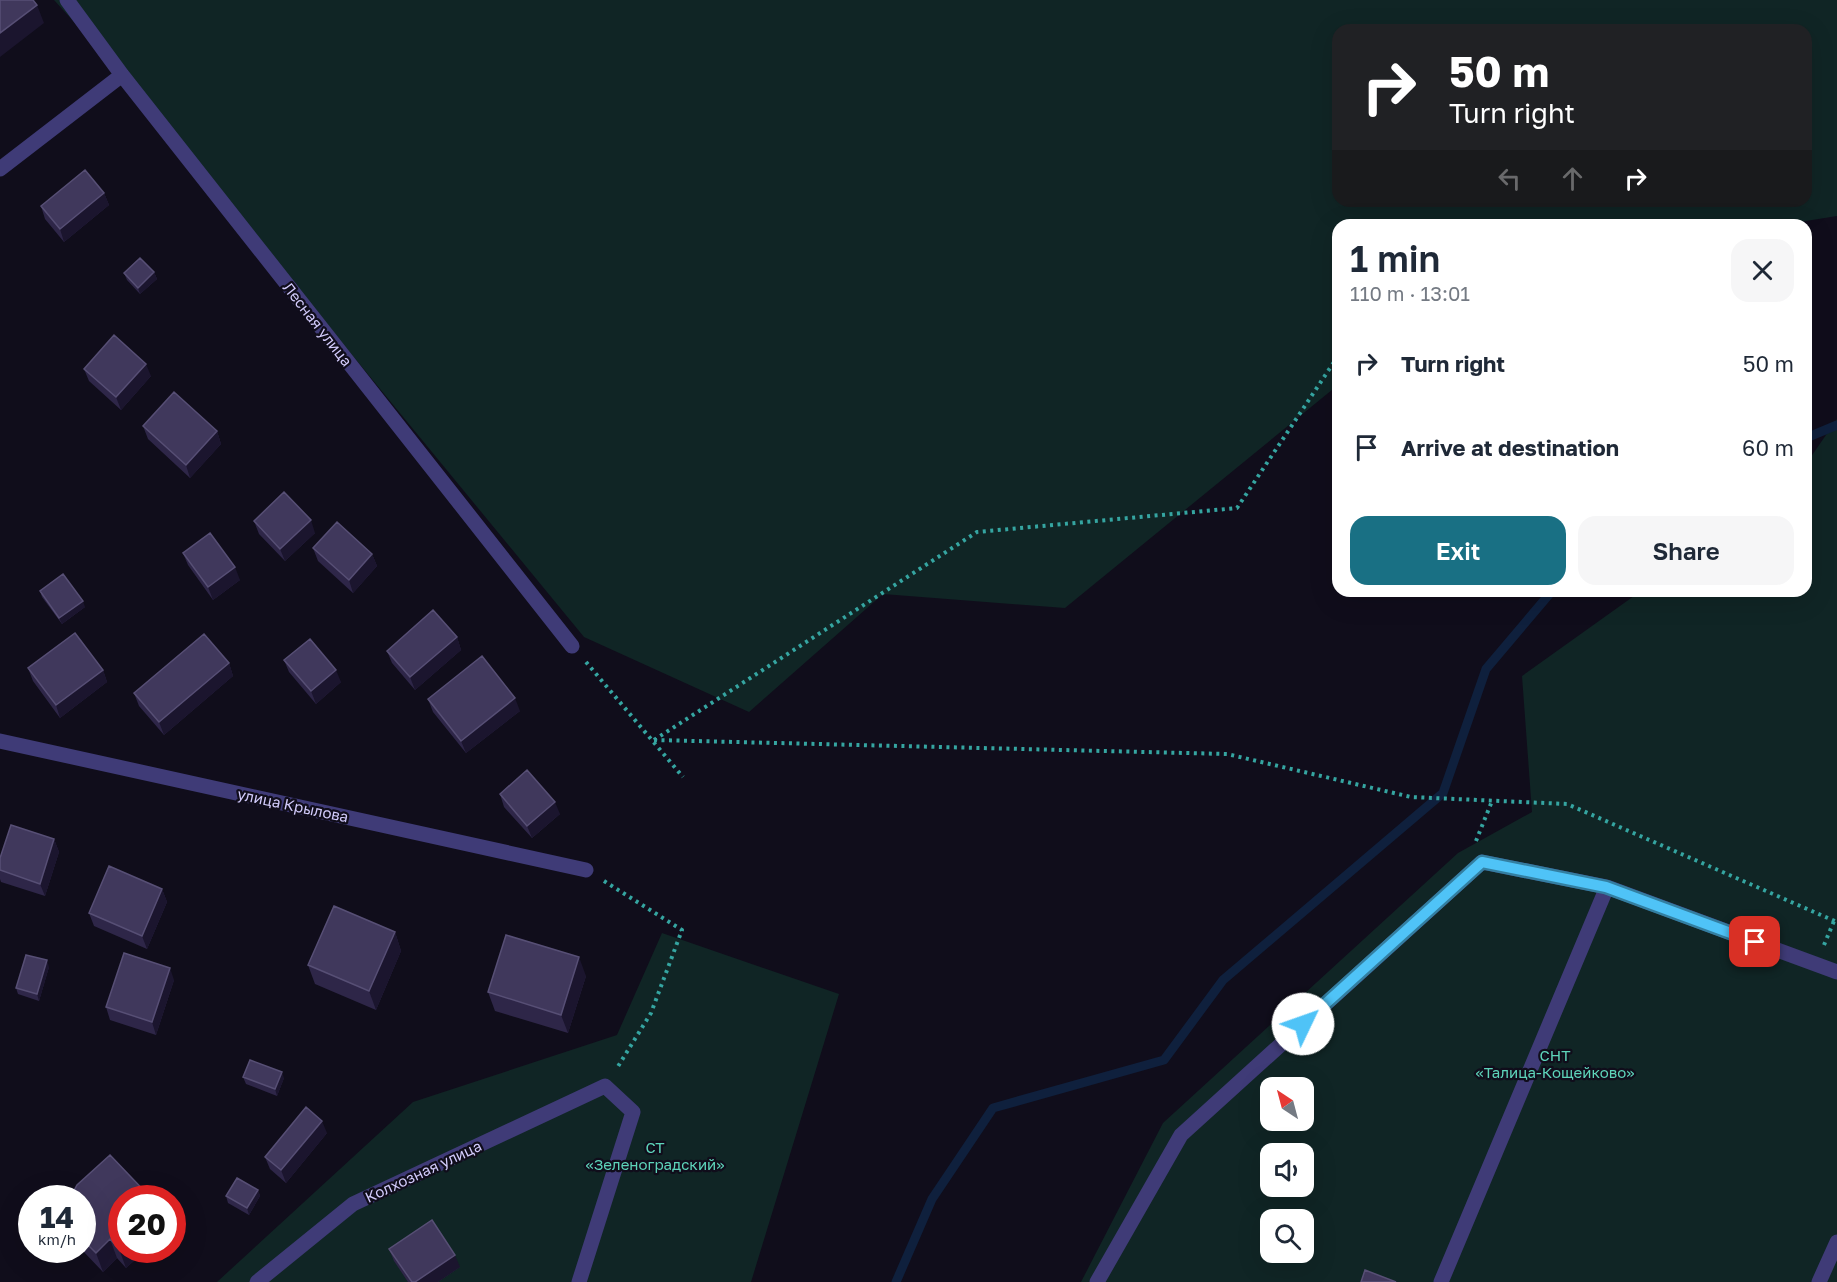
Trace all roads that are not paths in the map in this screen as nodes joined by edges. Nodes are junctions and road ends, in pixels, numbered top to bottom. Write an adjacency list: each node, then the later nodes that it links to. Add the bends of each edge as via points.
1 (67, 0): 2 (street, Лесная улица)
2 (122, 75): 3 (street); 4 (street, Лесная улица)
3 (0, 169)
4 (572, 646)
5 (0, 741): 6 (street, улица Крылова)
6 (586, 870)
7 (1606, 887): 8 (street); 12 (street, via 1482,862 1180,1135); 13 (street)
8 (1837, 972)
9 (1837, 1242): 14 (street)
10 (257, 1282): 11 (street, Колхозная улица, via 353,1204 605,1086 633,1112)
11 (579, 1282)
12 (1097, 1282)
13 (1441, 1282)
14 (1819, 1282)

